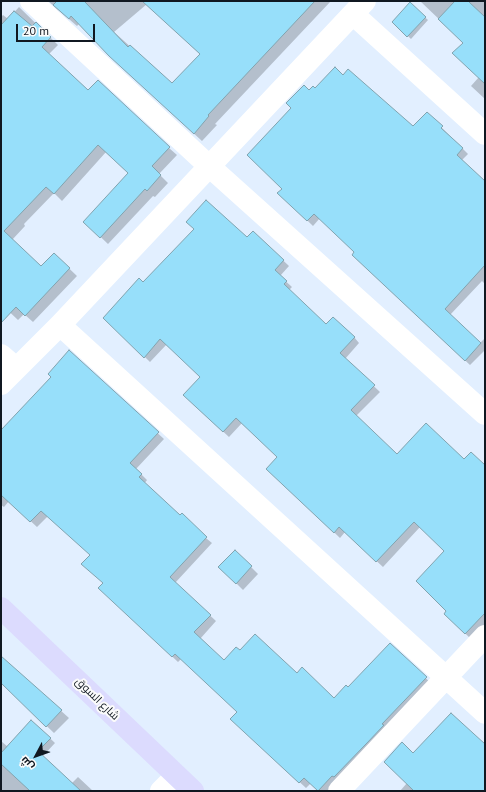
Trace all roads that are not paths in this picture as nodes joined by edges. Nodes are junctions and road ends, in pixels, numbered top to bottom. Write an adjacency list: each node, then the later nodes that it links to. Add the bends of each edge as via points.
1 (31, 1): 4 (street)
2 (359, 8): 3 (street); 4 (street)
3 (485, 134)
4 (209, 166): 5 (street); 8 (street)
5 (60, 325): 6 (street); 11 (street)
6 (9, 361): 7 (street)
7 (1, 384)
8 (485, 414)
9 (1, 608): 13 (street, شارع السوق)
10 (485, 636): 11 (street)
11 (446, 678): 12 (street); 16 (street)
12 (485, 713)
13 (176, 776): 14 (street); 15 (street, شارع السوق)
14 (161, 791)
15 (193, 791)
16 (339, 791)

